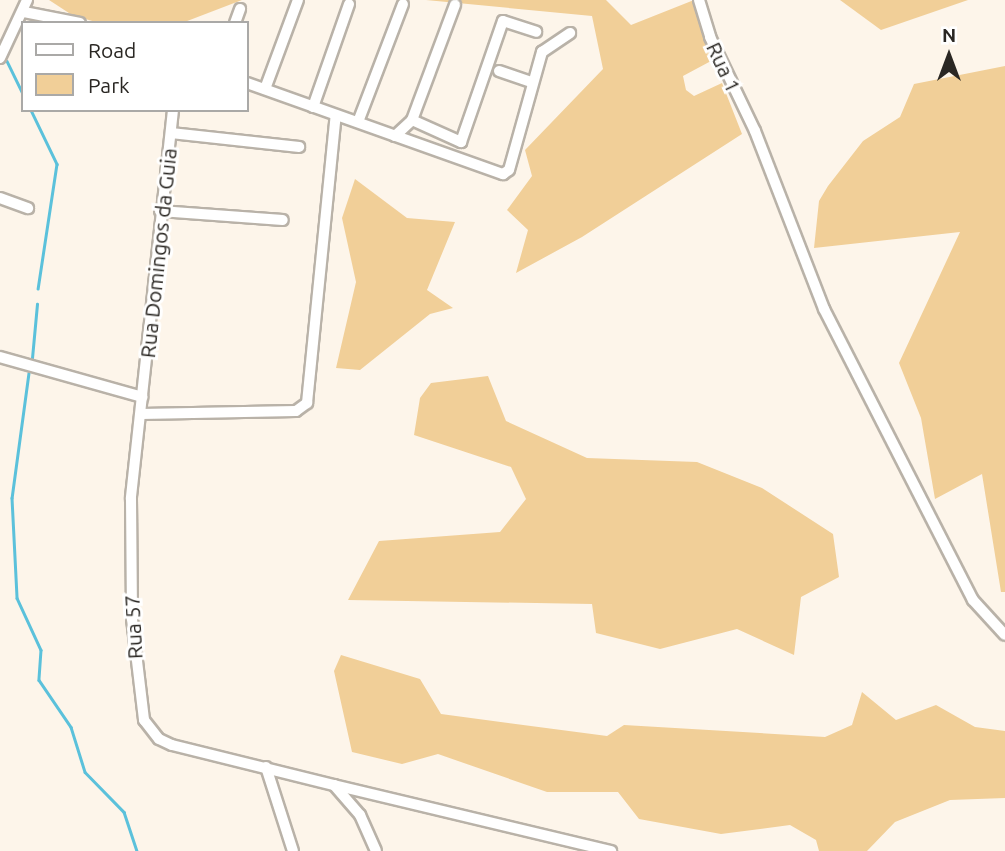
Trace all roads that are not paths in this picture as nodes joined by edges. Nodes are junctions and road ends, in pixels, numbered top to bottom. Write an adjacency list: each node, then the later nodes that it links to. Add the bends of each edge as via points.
1 (298, 0): 16 (street)
2 (699, 0): 32 (street, Rua 1, via 710,37 755,131 824,309 973,600)
3 (349, 4): 17 (street)
4 (404, 4): 21 (street)
5 (454, 5): 20 (street)
6 (25, 6): 8 (street); 12 (street)
7 (240, 9): 9 (street)
8 (74, 21)
9 (236, 21)
10 (536, 32): 20 (street, via 503,21 461,142)
11 (570, 33): 14 (street, via 542,52)
12 (0, 58)
13 (499, 71): 14 (street)
14 (531, 82): 23 (street, via 506,174)
15 (248, 83): 16 (street)
16 (265, 89): 17 (street)
17 (313, 107): 19 (street)
18 (173, 112): 22 (street, Rua Domingos da Guia)
19 (336, 115): 21 (street); 31 (street, via 307,403 296,411)
20 (412, 120): 23 (street)
21 (358, 122): 23 (street)
22 (171, 133): 24 (street); 27 (street, Rua Domingos da Guia)
23 (395, 135)
24 (299, 147)
25 (0, 198): 26 (street)
26 (28, 208)
27 (160, 211): 28 (street); 30 (street, Rua Domingos da Guia)
28 (282, 220)
29 (0, 357): 30 (street)
30 (142, 397): 31 (street, Rua 57)
31 (141, 414): 33 (street, Rua 57, via 130,532 133,632 144,720 159,739 172,745)
32 (1005, 635)
33 (266, 767): 34 (street, Rua 57); 35 (street)
34 (334, 785): 36 (street, via 360,815); 37 (street, Rua 57)
35 (293, 851)
36 (376, 851)
37 (611, 851)

